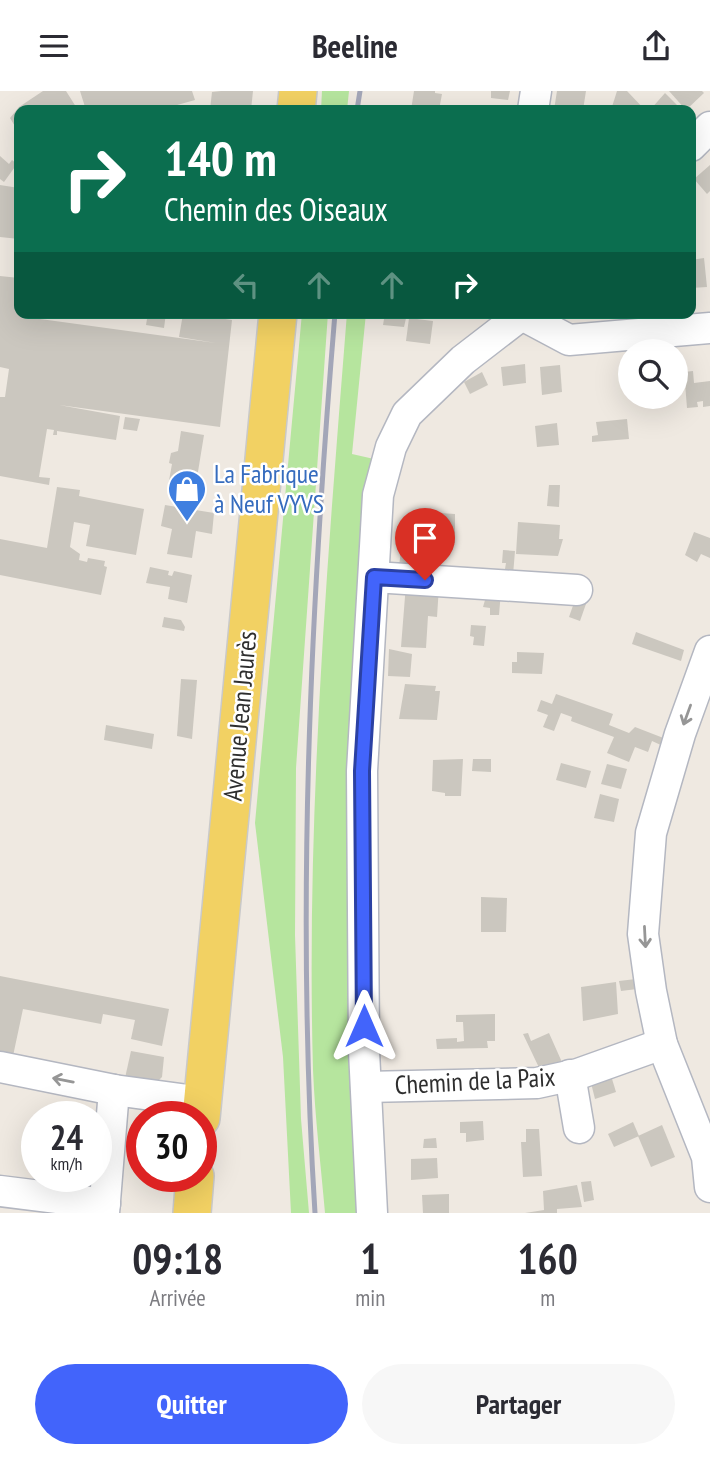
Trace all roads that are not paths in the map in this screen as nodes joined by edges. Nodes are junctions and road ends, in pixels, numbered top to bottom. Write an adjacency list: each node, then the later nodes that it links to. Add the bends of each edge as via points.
1 (710, 127): 2 (street)
2 (696, 141)
3 (260, 319): 10 (main road)
4 (277, 319): 10 (main road, Avenue Jean Jaurès)
5 (516, 319): 8 (street, via 463,360 407,414 391,447 379,495)
6 (532, 319): 7 (street, via 569,340)
7 (710, 328)
8 (374, 577): 9 (street); 15 (street, via 362,771)
9 (577, 590)
10 (240, 616): 18 (main road)
11 (710, 650): 12 (street, one-way to 12, via 651,833 643,934)
12 (662, 1044): 14 (street, Chemin de la Paix); 20 (street, via 708,1157)
13 (0, 1067): 16 (street, one-way to 13)
14 (570, 1075): 15 (street, Chemin de la Paix, via 537,1083); 19 (street)
15 (366, 1087): 27 (street)
16 (114, 1090): 17 (street); 24 (street)
17 (160, 1101)
18 (195, 1101)
19 (579, 1128)
20 (710, 1187)
21 (0, 1191): 24 (street)
22 (177, 1192): 25 (main road)
23 (194, 1192): 26 (main road)
24 (104, 1208)
25 (175, 1213)
26 (192, 1213)
27 (372, 1213)

